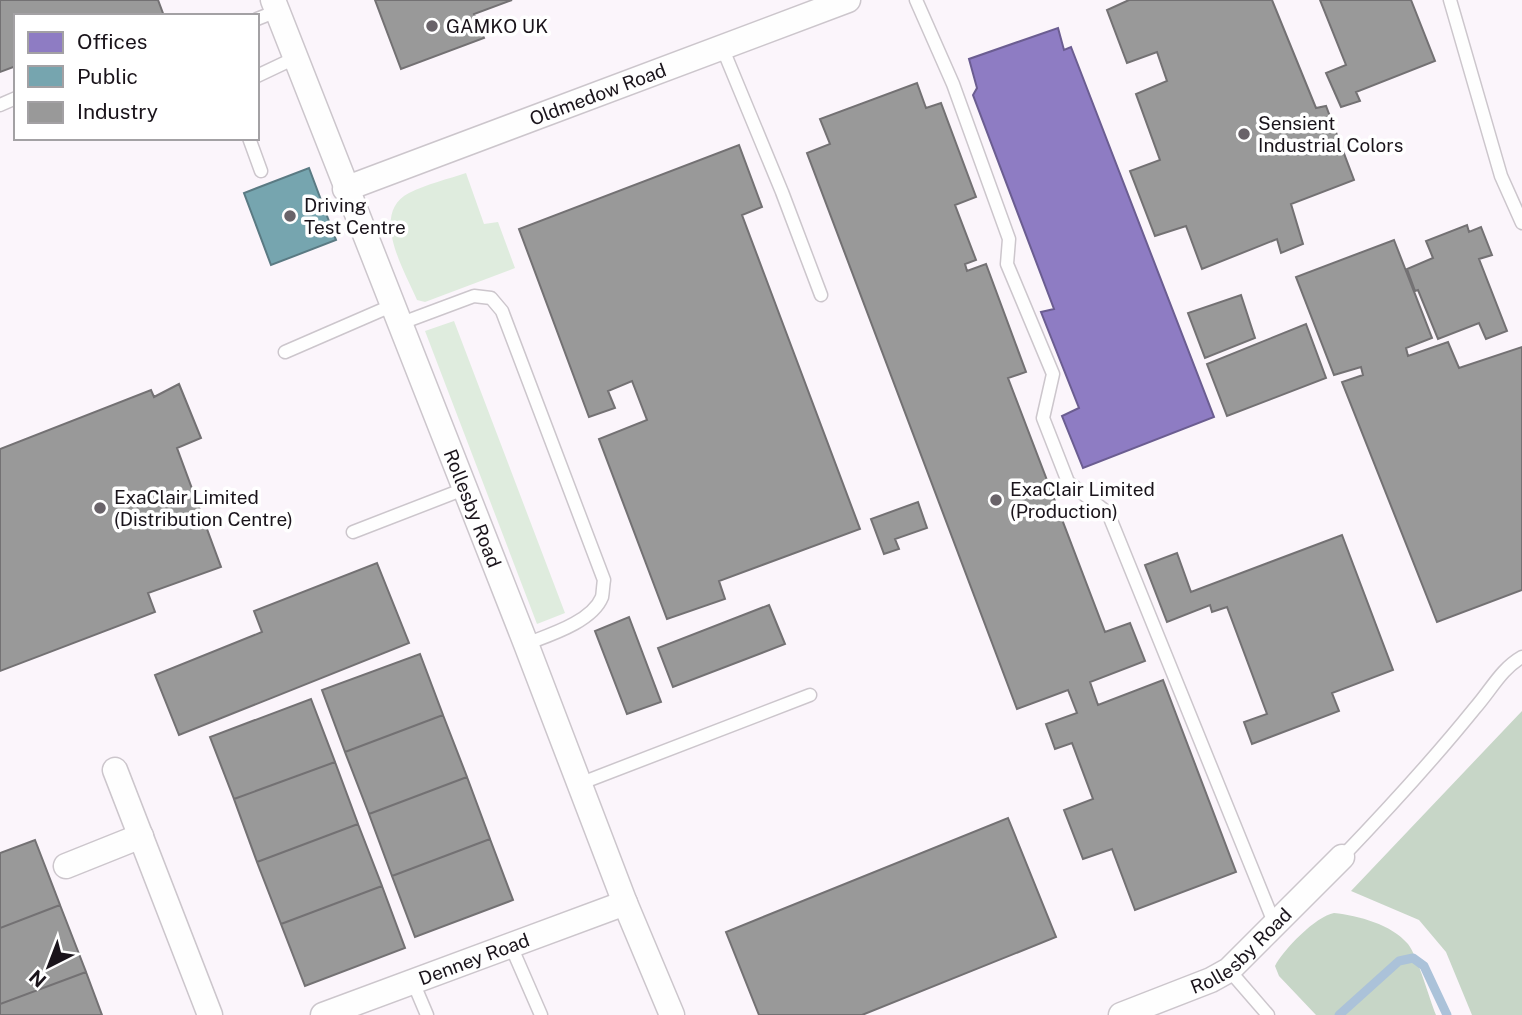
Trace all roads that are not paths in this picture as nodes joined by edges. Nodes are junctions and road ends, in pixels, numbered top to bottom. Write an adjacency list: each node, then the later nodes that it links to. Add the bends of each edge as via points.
1 (848, 0): 5 (street, Oldmedow Road)
2 (916, 0): 26 (lane, via 953,84 1009,239 1007,264 1053,374 1043,418 1068,482 1108,513)
3 (1450, 0): 11 (lane, via 1501,176)
4 (269, 10): 6 (street, Rollesby Road)
5 (722, 47): 10 (street, Oldmedow Road); 12 (lane)
6 (295, 58): 7 (lane); 10 (street, Rollesby Road)
7 (259, 75)
8 (250, 140): 9 (lane)
9 (261, 171)
10 (345, 189): 13 (street, Rollesby Road)
11 (1522, 223)
12 (821, 295)
13 (395, 315): 14 (lane); 15 (street, Rollesby Road); 17 (lane, via 474,296 491,298 502,311 604,580 602,596 593,610 570,626)
14 (285, 352)
15 (464, 489): 16 (lane); 17 (street, Rollesby Road)
16 (353, 533)
17 (526, 645): 21 (street, Rollesby Road)
18 (1522, 657): 23 (lane, via 1502,672 1476,708)
19 (810, 695): 21 (lane)
20 (115, 770): 22 (street)
21 (579, 784): 25 (street, Rollesby Road)
22 (141, 836): 24 (street); 31 (street)
23 (1342, 858): 26 (street, Rollesby Road)
24 (66, 866)
25 (625, 904): 27 (street, Denney Road); 34 (street, Rollesby Road)
26 (1275, 925): 28 (street, Rollesby Road)
27 (511, 946): 29 (street, Denney Road); 33 (lane)
28 (1229, 970): 35 (street, Rollesby Road); 36 (lane)
29 (413, 982): 30 (street, Denney Road); 32 (lane)
30 (330, 1014)
31 (210, 1015)
32 (427, 1015)
33 (541, 1015)
34 (672, 1015)
35 (1121, 1015)
36 (1268, 1015)

